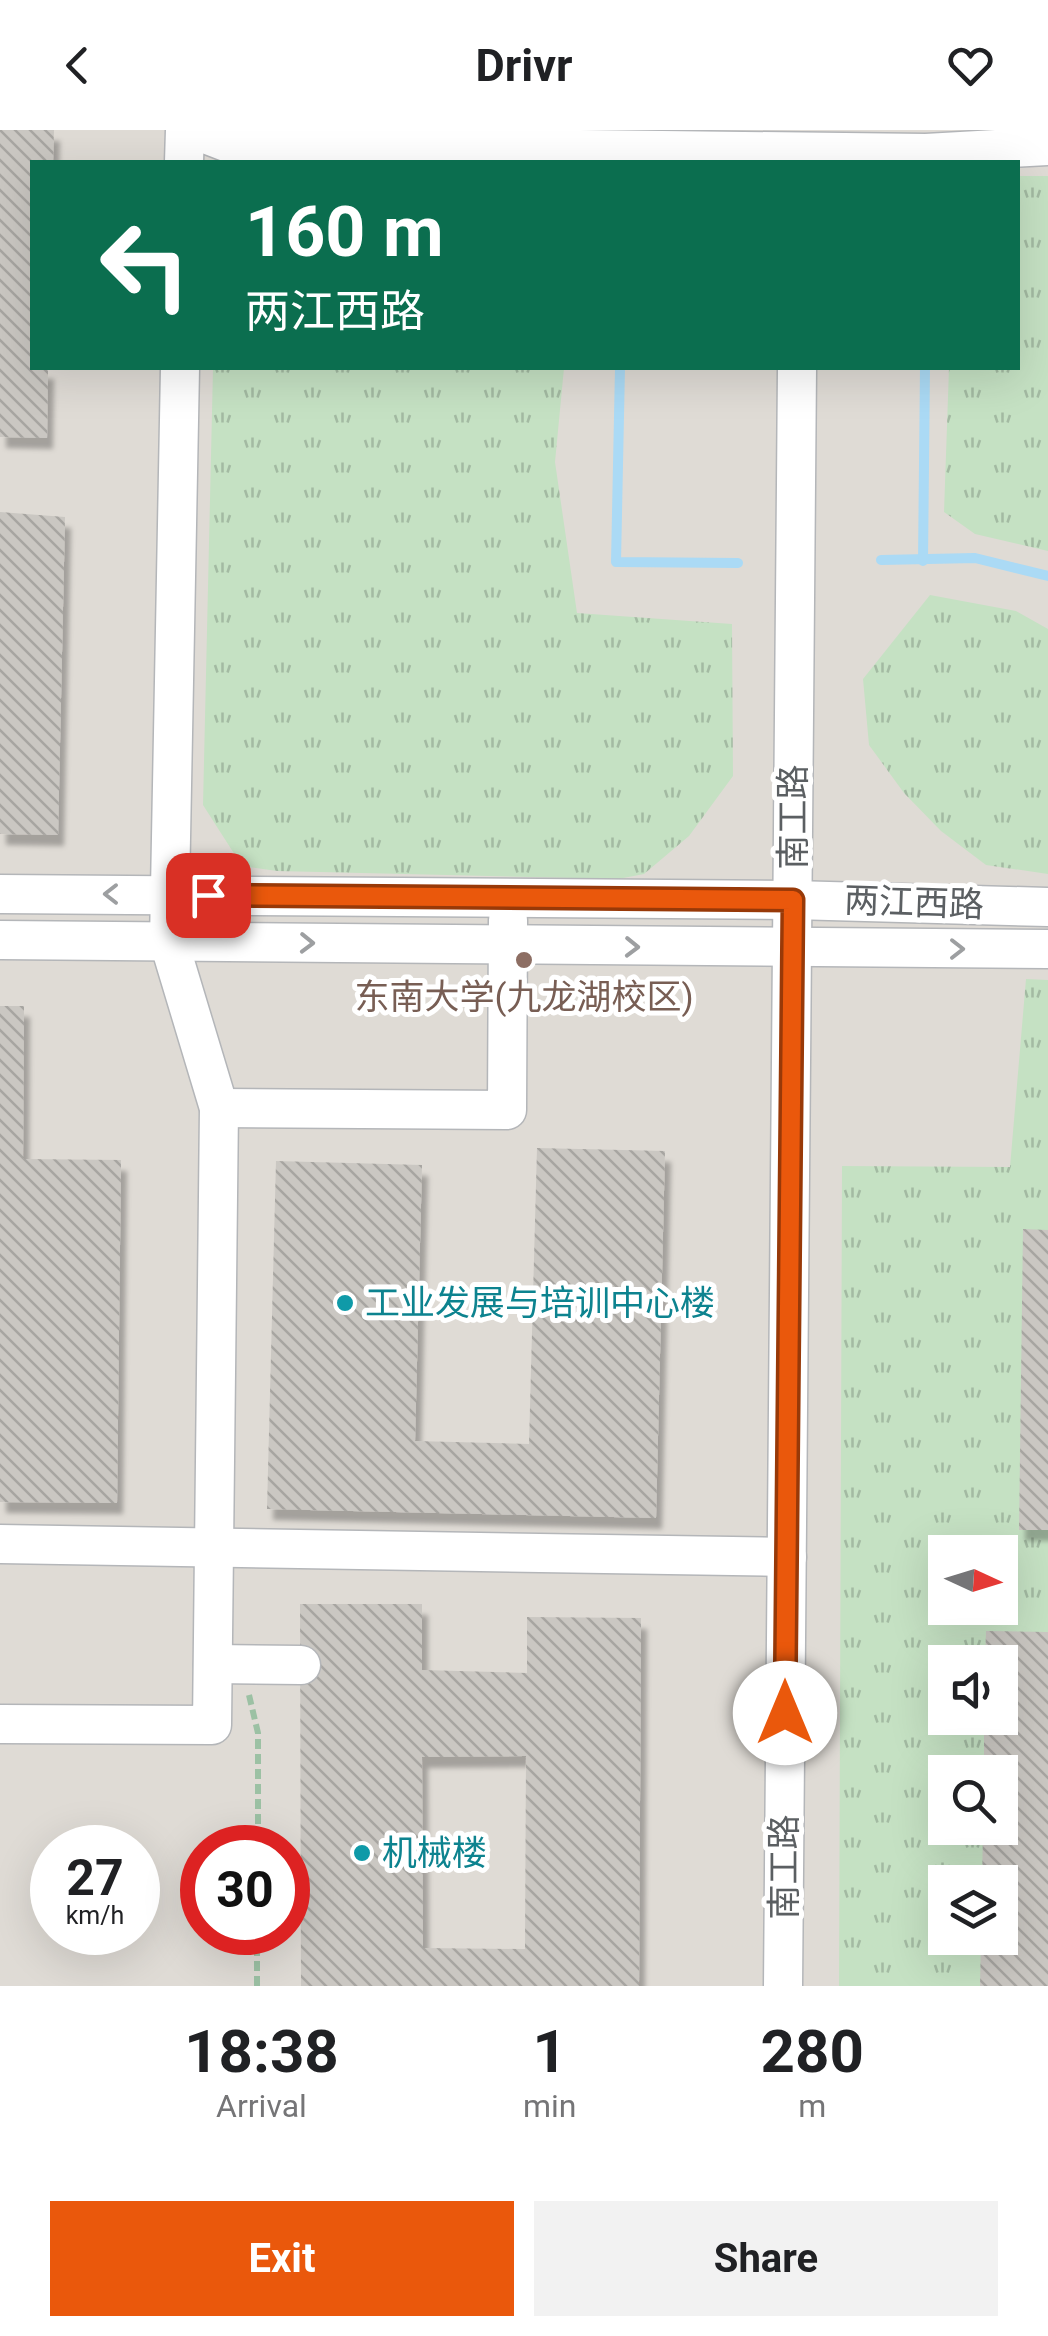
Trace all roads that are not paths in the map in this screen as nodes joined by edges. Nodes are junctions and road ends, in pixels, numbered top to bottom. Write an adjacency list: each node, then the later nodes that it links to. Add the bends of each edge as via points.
1 (185, 130): 5 (street)
2 (195, 130): 4 (street, via 234,145)
3 (1048, 146): 4 (street, via 926,152)
4 (799, 148)
5 (184, 160)
6 (180, 370): 9 (street)
7 (797, 370): 11 (street, 南工路)
8 (0, 894): 9 (street, 两江西路, one-way to 8)
9 (170, 895): 10 (street, 两江西路); 14 (street)
10 (508, 897): 11 (street, 两江西路); 15 (street)
11 (793, 900): 12 (street, 两江西路); 16 (street, 南工路)
12 (1048, 907)
13 (0, 940): 14 (street, 两江西路)
14 (170, 942): 15 (street, 两江西路, one-way to 15); 18 (street)
15 (508, 945): 16 (street, 两江西路, one-way to 16); 18 (street, via 507,1110)
16 (792, 948): 17 (street, 两江西路, one-way to 17); 21 (street, 南工路)
17 (1048, 949)
18 (219, 1108): 20 (street)
19 (0, 1544): 20 (street)
20 (214, 1546): 21 (street); 22 (street)
21 (786, 1557): 25 (street, 南工路)
22 (228, 1664): 23 (street); 24 (street, via 212,1725)
23 (301, 1665)
24 (0, 1724)
25 (783, 1986)

